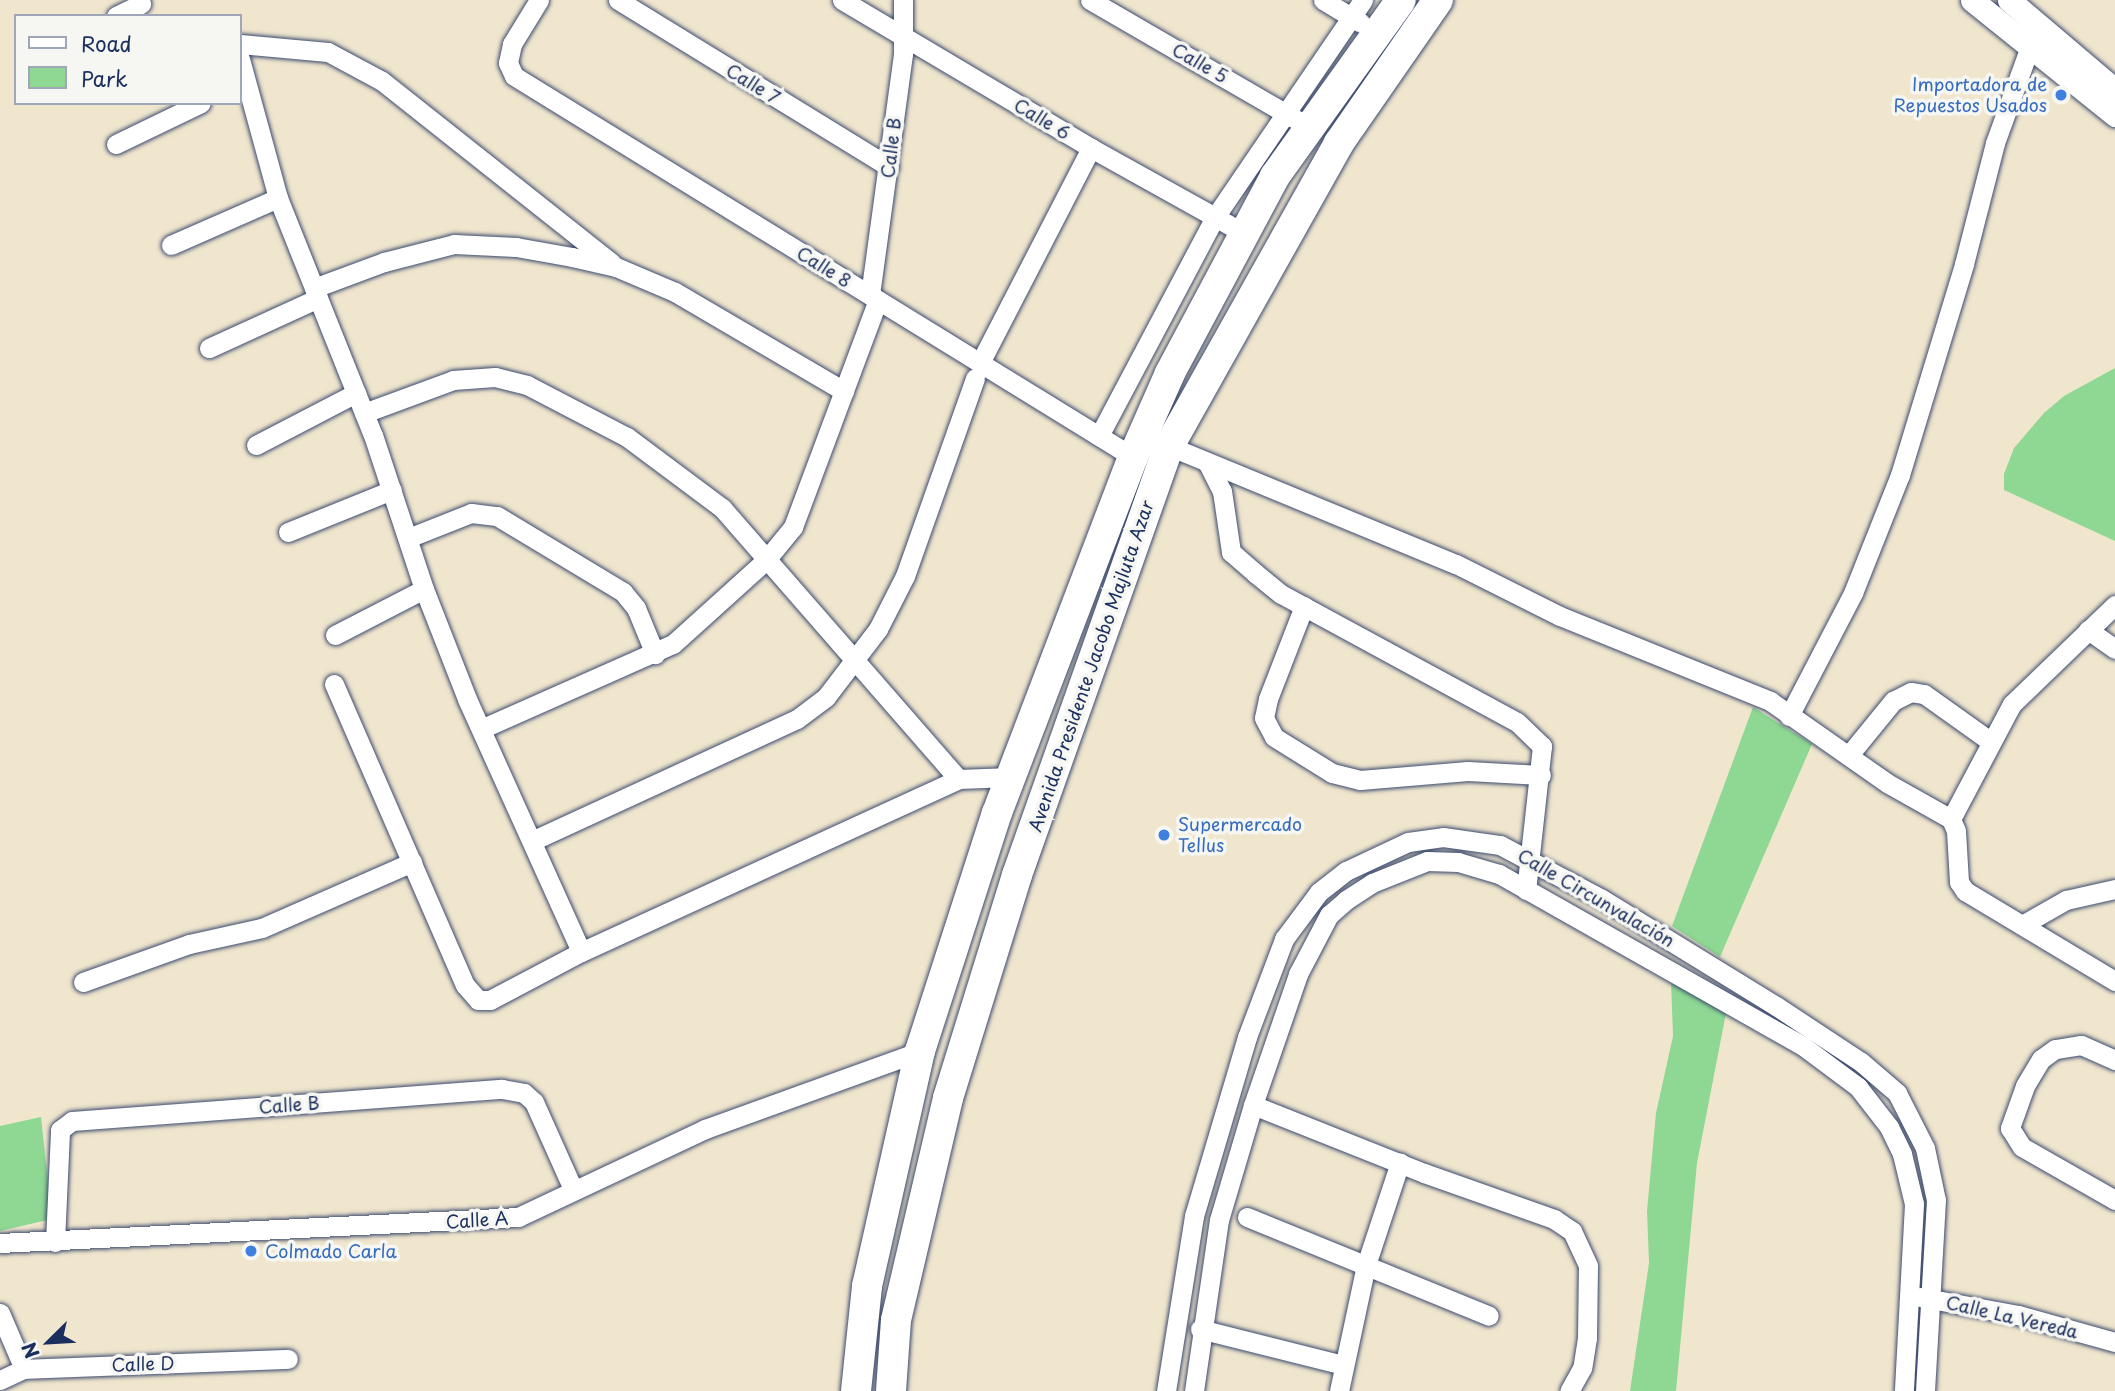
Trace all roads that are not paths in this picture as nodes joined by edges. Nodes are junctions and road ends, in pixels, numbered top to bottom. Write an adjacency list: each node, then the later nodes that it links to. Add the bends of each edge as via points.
1 (538, 0): 36 (street, Calle 8, via 513,44 508,64 514,76)
2 (618, 0): 27 (street, Calle 7)
3 (842, 0): 16 (street, Calle 6)
4 (903, 0): 16 (street, Calle B)
5 (1090, 0): 22 (street, Calle 5)
6 (1323, 0): 14 (street)
7 (1363, 0): 14 (street)
8 (1401, 0): 15 (main road, Avenida Presidente Jacobo Majluta Azar)
9 (1438, 0): 44 (main road, Avenida Presidente Jacobo Majluta Azar, via 1332,154)
10 (1972, 0): 18 (street)
11 (2009, 0): 20 (street)
12 (144, 6): 13 (street)
13 (122, 14)
14 (1352, 17): 15 (street); 22 (street)
15 (1378, 32): 24 (main road, Avenida Presidente Jacobo Majluta Azar)
16 (900, 36): 26 (street, Calle 6); 27 (street, Calle B, via 903,54)
17 (242, 44): 30 (street, via 328,52 382,81)
18 (2029, 48): 23 (street); 60 (street, via 1995,143 1964,264 1899,475 1853,593)
19 (243, 83): 28 (street)
20 (2115, 90)
21 (197, 105): 25 (street)
22 (1283, 111): 24 (street, Calle 5); 29 (street)
23 (2115, 115)
24 (1309, 127): 31 (main road, Avenida Presidente Jacobo Majluta Azar)
25 (116, 144)
26 (1091, 148): 29 (street, Calle 6); 38 (street)
27 (889, 167): 36 (street, Calle B)
28 (278, 198): 32 (street); 35 (street)
29 (1215, 216): 31 (street, Calle 6); 42 (street)
30 (558, 220): 33 (street); 34 (street)
31 (1244, 233): 45 (main road, Avenida Presidente Jacobo Majluta Azar, via 1170,373)
32 (171, 245)
33 (545, 252): 34 (street); 35 (street, via 454,244 384,262)
34 (616, 267): 39 (street, via 675,292)
35 (316, 293): 37 (street); 40 (street)
36 (874, 298): 38 (street, Calle 8); 39 (street, Calle B)
37 (209, 348)
38 (978, 371): 42 (street, Calle 8); 58 (street, via 905,576 878,629)
39 (844, 391): 50 (street, Calle B, via 793,527)
40 (356, 393): 41 (street); 43 (street)
41 (364, 413): 47 (street); 50 (street, via 471,376 527,385 626,437 699,488)
42 (1099, 436): 45 (street, Calle 8)
43 (256, 445)
44 (1169, 446): 46 (street); 98 (main road, Avenida Presidente Jacobo Majluta Azar, via 1017,875 948,1098 896,1320)
45 (1133, 457): 65 (main road, Avenida Presidente Jacobo Majluta Azar)
46 (1207, 461): 53 (street, via 1222,491 1231,552 1281,594); 60 (street, via 1456,564 1560,616 1699,669 1770,701)
47 (392, 490): 48 (street); 49 (street)
48 (288, 532)
49 (408, 538): 51 (street); 57 (street, via 471,513 497,516 623,592 636,608)
50 (766, 560): 57 (street, Calle B, via 673,644); 58 (street)
51 (424, 589): 55 (street); 61 (street)
52 (2115, 605): 54 (street)
53 (1304, 606): 64 (street, via 1517,722 1542,746); 64 (street, via 1268,698 1264,718 1274,737 1332,773 1360,780 1468,771)
54 (2088, 631): 56 (street); 62 (street, via 2034,678)
55 (335, 635)
56 (2115, 649)
57 (655, 654): 61 (street, Calle B)
58 (853, 661): 66 (street); 68 (street, via 826,697 797,719)
59 (334, 684): 70 (street)
60 (1789, 716): 63 (street)
61 (481, 729): 68 (street)
62 (1990, 741): 63 (street, via 1924,694 1911,692 1893,701); 67 (street)
63 (1849, 755): 67 (street)
64 (1541, 775): 69 (street)
65 (1011, 777): 66 (street); 77 (main road, Avenida Presidente Jacobo Majluta Azar)
66 (958, 779): 74 (street)
67 (1951, 819): 73 (street, via 1959,882 1965,891)
68 (534, 840): 74 (street)
69 (1527, 857): 72 (street); 88 (street, Calle Circunvalación, via 1776,1006 1861,1062 1897,1093 1925,1147 1936,1200); 99 (street, Calle Circunvalación, via 1480,840 1443,837 1408,842 1346,871 1319,892 1284,939 1247,1037 1194,1216)
70 (412, 862): 74 (street, via 465,985 478,1000 490,1000); 76 (street, via 262,928 189,944)
71 (2115, 889): 73 (street, via 2066,900)
72 (1527, 890): 79 (street, Calle Circunvalación, via 1499,874 1458,862 1427,861 1372,883 1346,900 1329,915 1298,974); 87 (street, Calle Circunvalación, via 1803,1046 1858,1087 1893,1136 1914,1204)
73 (2022, 925): 75 (street)
74 (581, 952)
75 (2115, 981)
76 (83, 982)
77 (920, 1051): 81 (street, Calle A, via 705,1129); 97 (main road, Avenida Presidente Jacobo Majluta Azar, via 867,1286)
78 (2115, 1060): 82 (street, via 2081,1045 2055,1049 2041,1059 2025,1086 2010,1128 2022,1147)
79 (1252, 1105): 80 (street); 91 (street, Calle Circunvalación, via 1219,1220)
80 (1401, 1162): 86 (street); 102 (street, via 1554,1219 1572,1231 1588,1266 1587,1338 1582,1368)
81 (573, 1189): 84 (street, Calle A, via 528,1214 501,1219); 84 (street, Calle B, via 534,1102 524,1093 502,1090 72,1121 60,1130)
82 (2115, 1200)
83 (1247, 1217): 86 (street)
84 (55, 1242): 85 (street, Calle A)
85 (0, 1243)
86 (1366, 1265): 90 (street); 94 (street)
87 (1909, 1296): 88 (street, Calle La Vereda); 103 (street, Calle Circunvalación)
88 (1932, 1299): 92 (street, Calle La Vereda, via 2018,1315); 104 (street, Calle Circunvalación)
89 (0, 1313): 95 (street)
90 (1489, 1316)
91 (1200, 1329): 94 (street); 100 (street, Calle Circunvalación)
92 (2115, 1342)
93 (288, 1359): 95 (street, Calle D)
94 (1343, 1365): 101 (street)
95 (24, 1369): 96 (street, Calle D)
96 (0, 1380)
97 (856, 1391)
98 (891, 1391)
99 (1166, 1391)
100 (1194, 1391)
101 (1339, 1391)
102 (1569, 1391)
103 (1904, 1391)
104 (1925, 1391)

